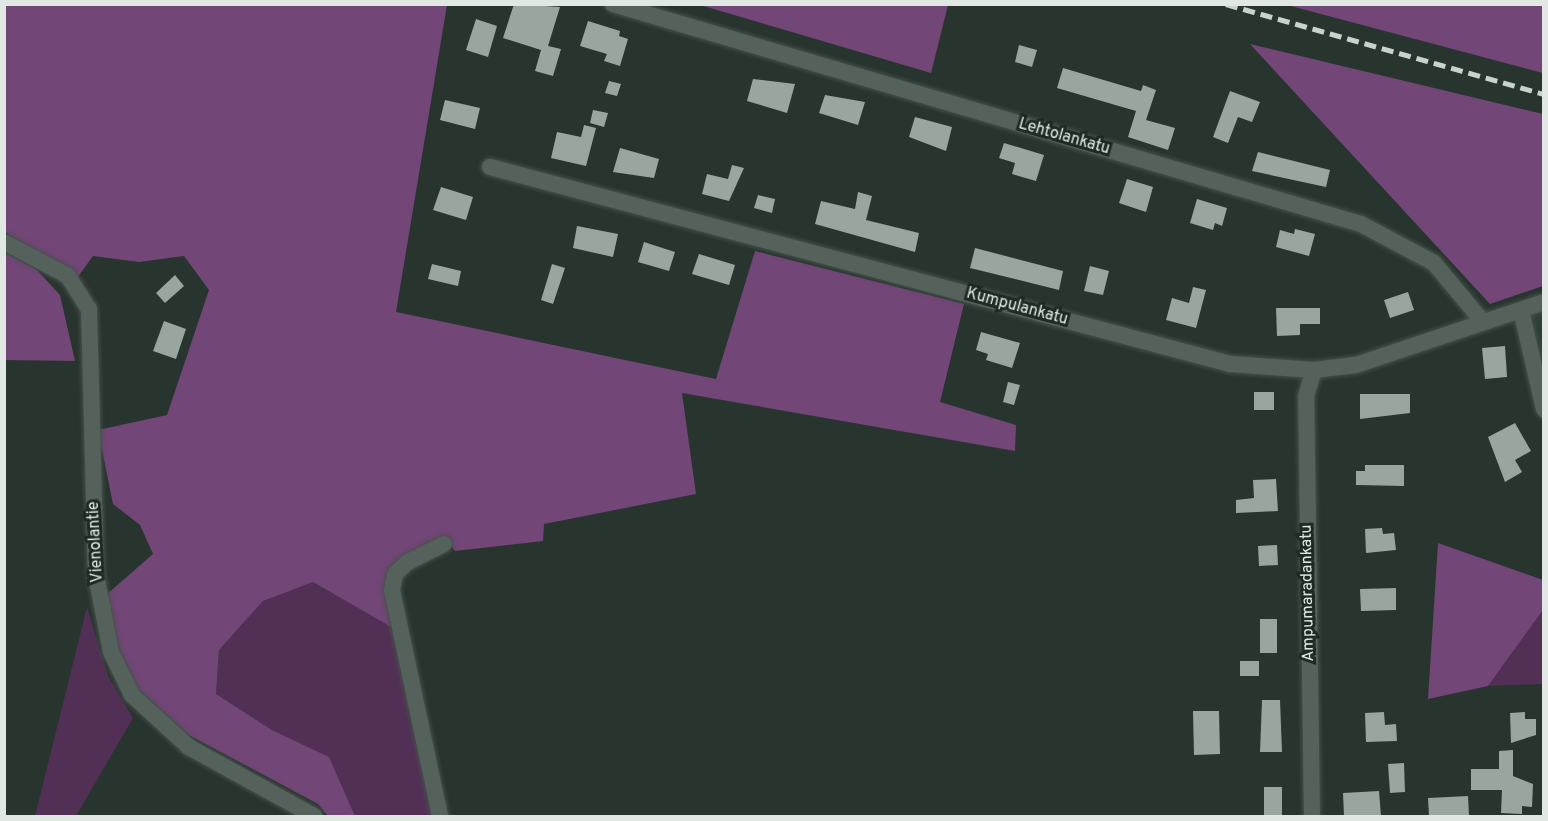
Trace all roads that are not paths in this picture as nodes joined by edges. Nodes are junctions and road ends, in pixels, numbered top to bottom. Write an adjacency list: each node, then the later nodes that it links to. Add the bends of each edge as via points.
1 (614, 4): 6 (street, Lehtolankatu, via 1361,224 1434,263)
2 (490, 167): 7 (street, Kumpulankatu, via 1230,364)
3 (4, 242): 10 (street, Vienolantie, via 68,276 89,309 96,575 111,652 132,695 189,747)
4 (1544, 302): 5 (street, Kumpulankatu)
5 (1521, 310): 6 (street, Kumpulankatu); 8 (street)
6 (1483, 322): 7 (street, Kumpulankatu, via 1386,356)
7 (1314, 370): 12 (street, Ampumaradankatu, via 1306,396)
8 (1544, 410)
9 (444, 544): 11 (street, via 408,562 395,574 392,590)
10 (314, 816)
11 (440, 816)
12 (1312, 816)

